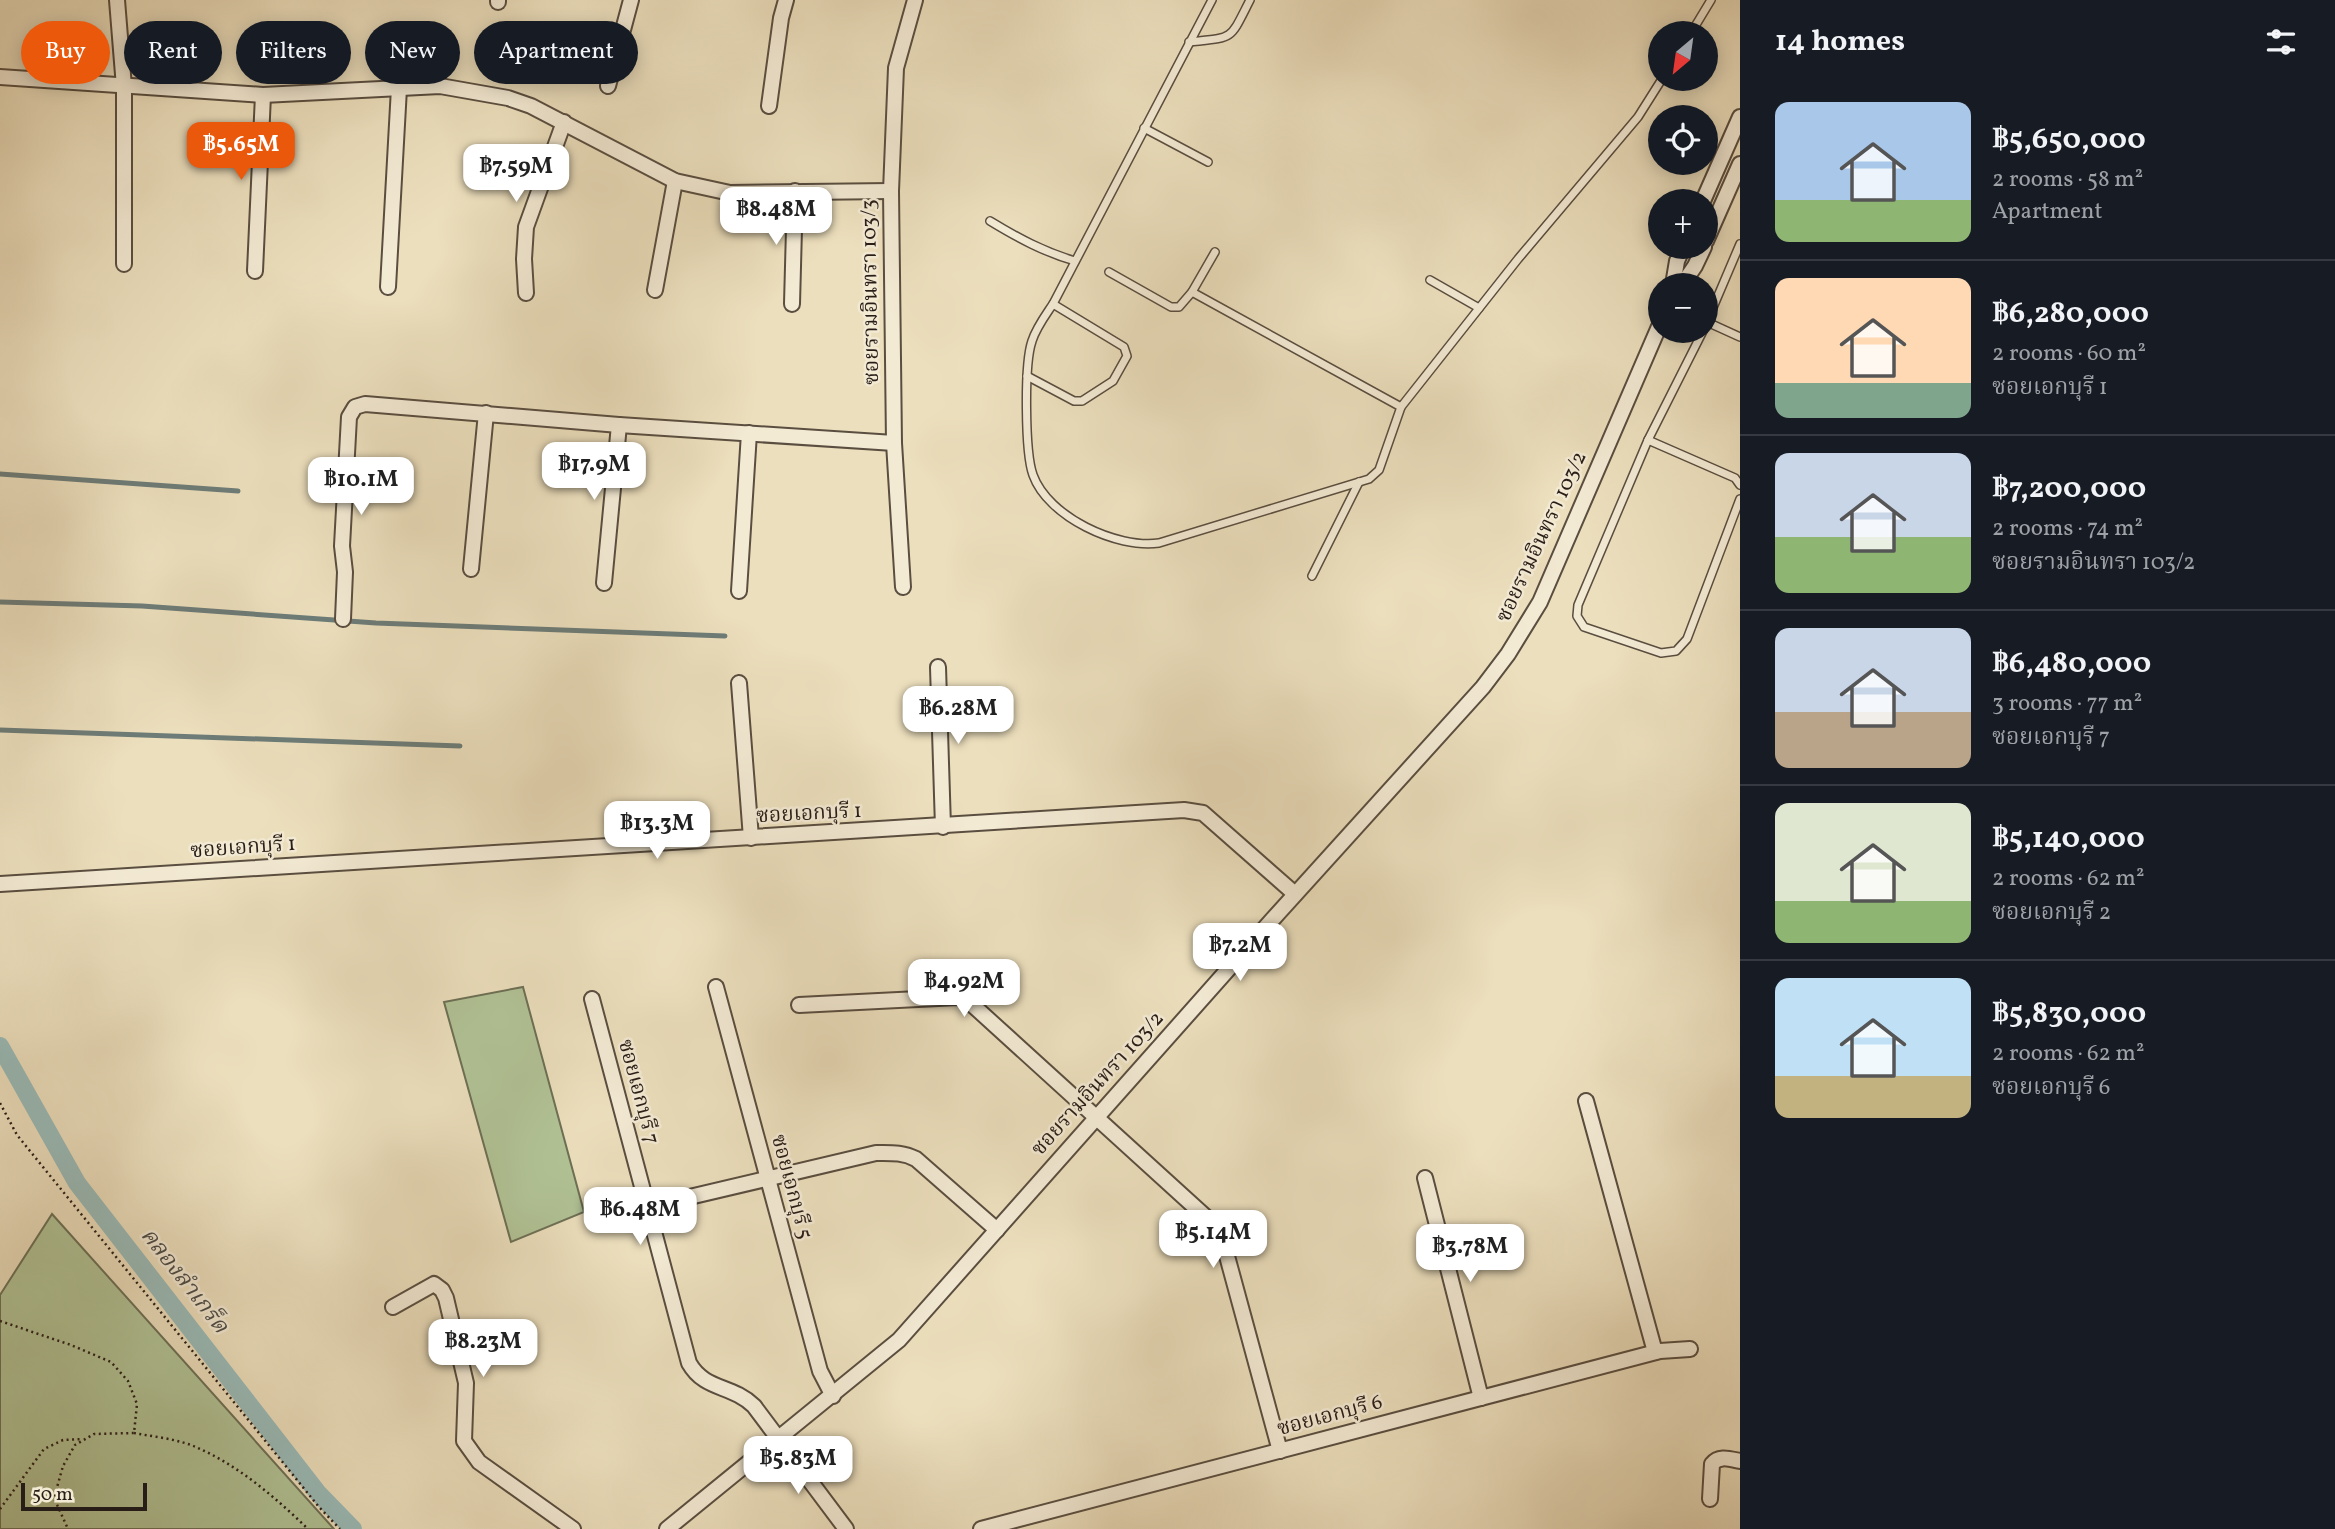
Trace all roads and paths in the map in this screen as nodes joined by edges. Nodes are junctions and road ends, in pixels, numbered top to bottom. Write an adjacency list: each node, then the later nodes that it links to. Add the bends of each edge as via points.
1 (117, 0): 12 (street)
2 (631, 0): 11 (street)
3 (786, 0): 16 (street)
4 (915, 0): 25 (street, ซอยรามอินทรา 103/3, via 896,68)
5 (1212, 0): 9 (lane)
6 (1251, 0): 9 (lane, via 1230,36)
7 (1711, 0): 8 (lane)
8 (1698, 21)
9 (1189, 42): 19 (lane)
10 (0, 77): 12 (street)
11 (608, 86)
12 (124, 87): 15 (street); 31 (street)
13 (399, 88): 15 (street); 18 (street, via 440,86 508,97); 35 (street)
14 (1654, 91): 42 (lane, via 1638,117)
15 (263, 95): 32 (street)
16 (769, 106)
17 (1740, 117): 23 (street)
18 (564, 122): 22 (street); 38 (street, via 526,227)
19 (1144, 128): 20 (lane); 30 (lane)
20 (1208, 162)
21 (1740, 164): 26 (street)
22 (675, 181): 24 (street, via 730,193); 36 (street)
23 (1708, 189)
24 (795, 191): 25 (street); 40 (street)
25 (891, 191): 53 (street, ซอยรามอินทรา 103/3)
26 (1718, 214)
27 (990, 221): 30 (lane, via 1027,243)
28 (1740, 244): 39 (lane)
29 (1215, 252): 37 (lane)
30 (1075, 261): 41 (lane)
31 (124, 264)
32 (255, 271)
33 (1109, 272): 37 (lane, via 1171,307 1179,307)
34 (1430, 280): 42 (lane)
35 (388, 287)
36 (655, 290)
37 (1192, 292): 48 (lane)
38 (526, 293)
39 (1718, 297)
40 (792, 304)
41 (1053, 304): 47 (lane, via 1033,338); 47 (lane, via 1124,347 1127,356 1113,381 1082,401)
42 (1479, 308): 48 (lane)
43 (1718, 328): 44 (lane)
44 (1740, 337)
45 (1652, 343): 68 (street, ซอยรามอินทรา 103/2, via 1526,626 1483,687)
46 (1697, 343): 52 (lane)
47 (1027, 376): 54 (lane, via 1034,477 1067,514 1113,539 1130,544 1159,543)
48 (1401, 407): 54 (lane, via 1379,470)
49 (486, 413): 50 (street); 57 (street); 62 (street, via 355,407 349,417)
50 (619, 425): 51 (street); 59 (street)
51 (749, 433): 53 (street); 61 (street)
52 (1648, 440): 55 (lane, via 1735,478); 56 (lane, via 1578,605 1577,616 1584,627 1661,653 1676,651 1687,639)
53 (894, 443): 60 (street, ซอยรามอินทรา 103/3)
54 (1359, 482): 58 (lane)
55 (1740, 485)
56 (1740, 499)
57 (471, 569)
58 (1312, 576)
59 (604, 583)
60 (903, 587)
61 (739, 591)
62 (343, 619)
63 (938, 667): 65 (street)
64 (739, 683): 66 (street)
65 (943, 827): 66 (street, ซอยเอกบุรี 1); 68 (street, ซอยเอกบุรี 1, via 1196,811)
66 (751, 838): 67 (street, ซอยเอกบุรี 1)
67 (0, 884)
68 (1295, 894): 74 (street, ซอยรามอินทรา 103/2)
69 (716, 987): 76 (street, ซอยเอกบุรี 5)
70 (592, 999): 77 (street, ซอยเอกบุรี 7)
71 (799, 1005): 74 (street, via 965,999)
72 (1586, 1101): 82 (street)
73 (0, 1103): 94 (path, via 17,1135)
74 (1097, 1118): 78 (street, ซอยรามอินทรา 103/2); 88 (street, via 1218,1231)
75 (1425, 1178): 84 (street)
76 (767, 1179): 77 (street); 78 (street, via 876,1153 908,1154); 83 (street, ซอยเอกบุรี 5, via 820,1371)
77 (647, 1207): 87 (street, ซอยเอกบุรี 7, via 689,1363 699,1378 744,1396)
78 (997, 1230): 83 (street, ซอยรามอินทรา 103/2, via 899,1340)
79 (393, 1307): 95 (street, via 434,1284 442,1290 466,1383 464,1441 480,1462)
80 (0, 1321): 85 (path, via 111,1362 128,1381 137,1404)
81 (1690, 1349): 82 (street, ซอยเอกบุรี 6)
82 (1655, 1352): 84 (street, ซอยเอกบุรี 6)
83 (833, 1396): 87 (street, ซอยรามอินทรา 103/2)
84 (1481, 1398): 88 (street, ซอยเอกบุรี 6)
85 (134, 1433): 86 (path); 93 (path, via 197,1447 242,1473)
86 (87, 1438): 91 (path, via 63,1440 44,1449); 92 (path, via 75,1445 63,1466 54,1498)
87 (778, 1440): 96 (street, ซอยรามอินทรา 103/2); 97 (street)
88 (1280, 1451): 98 (street, ซอยเอกบุรี 6)
89 (1740, 1461): 90 (street, via 1722,1458 1712,1464)
90 (1710, 1499)
91 (0, 1509)
92 (68, 1529)
93 (308, 1529)
94 (340, 1529)
95 (573, 1529)
96 (667, 1529)
97 (846, 1529)
98 (981, 1529)

